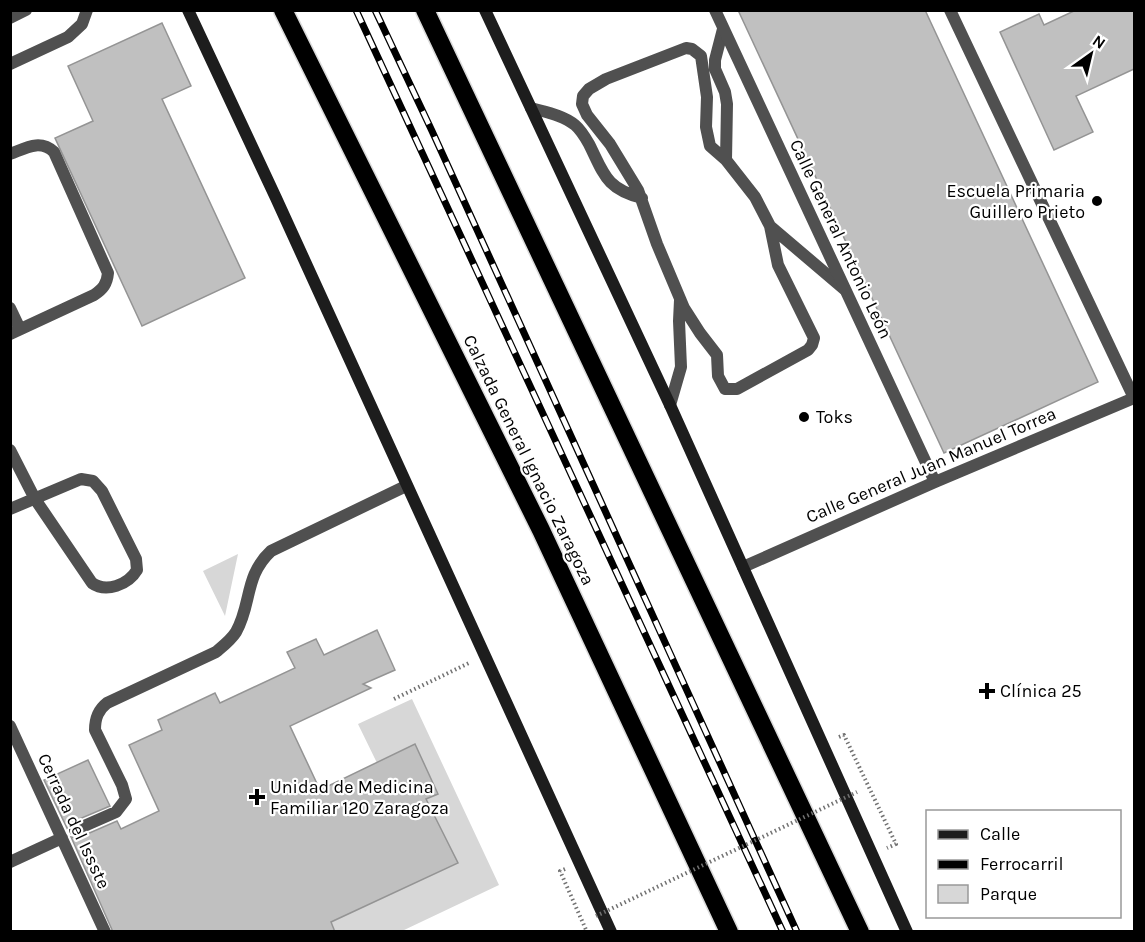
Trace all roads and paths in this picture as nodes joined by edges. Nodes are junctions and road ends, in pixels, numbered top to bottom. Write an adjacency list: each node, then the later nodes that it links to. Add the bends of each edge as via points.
1 (26, 10): 9 (street)
2 (87, 10): 11 (street, via 82,24 68,37)
3 (188, 10): 25 (main road)
4 (284, 10): 43 (highway, Calzada General Ignacio Zaragoza, via 541,530)
5 (425, 10): 44 (highway)
6 (485, 10): 12 (main road)
7 (715, 10): 10 (street, Calle General Antonio León)
8 (950, 10): 21 (street)
9 (10, 18)
10 (723, 29): 14 (street, via 715,69 727,104); 17 (street, Calle General Antonio León)
11 (10, 64)
12 (531, 108): 15 (street, via 575,124 606,178 624,193); 22 (main road)
13 (10, 154): 20 (street, via 38,145 54,152 108,273 107,283 94,295)
14 (726, 160): 15 (street, via 710,146 707,97 697,51 681,49 606,79 589,89 582,104); 16 (street, via 755,197)
15 (642, 198): 18 (street)
16 (770, 226): 17 (street); 18 (street, via 777,265 813,333 808,350 737,388 725,389 718,376 717,355)
17 (844, 289): 24 (street, Calle General Antonio León)
18 (681, 299): 22 (street, via 681,367)
19 (10, 308): 20 (street)
20 (15, 331)
21 (1134, 398): 24 (street, Calle General Juan Manuel Torrea)
22 (670, 405): 28 (main road)
23 (10, 450): 26 (street)
24 (935, 482): 28 (street, Calle General Juan Manuel Torrea)
25 (406, 486): 29 (main road); 34 (street, via 271,551 254,573 241,621 227,643 216,652 101,707 95,729 126,799 116,812)
26 (35, 499): 26 (street, via 81,479 93,481 102,491 135,559 134,576 104,589 92,583); 27 (street)
27 (10, 509)
28 (743, 567): 45 (main road)
29 (484, 656): 30 (path); 42 (main road)
30 (394, 699)
31 (10, 726): 35 (street, Cerrada del Issste)
32 (844, 735): 36 (path)
33 (857, 792): 39 (path, bridge)
34 (75, 830)
35 (62, 838): 37 (street); 40 (street, Cerrada del Issste)
36 (896, 844)
37 (10, 862)
38 (560, 871): 41 (path)
39 (596, 916)
40 (105, 932)
41 (587, 932)
42 (611, 932)
43 (729, 932)
44 (860, 932)
45 (907, 932)

